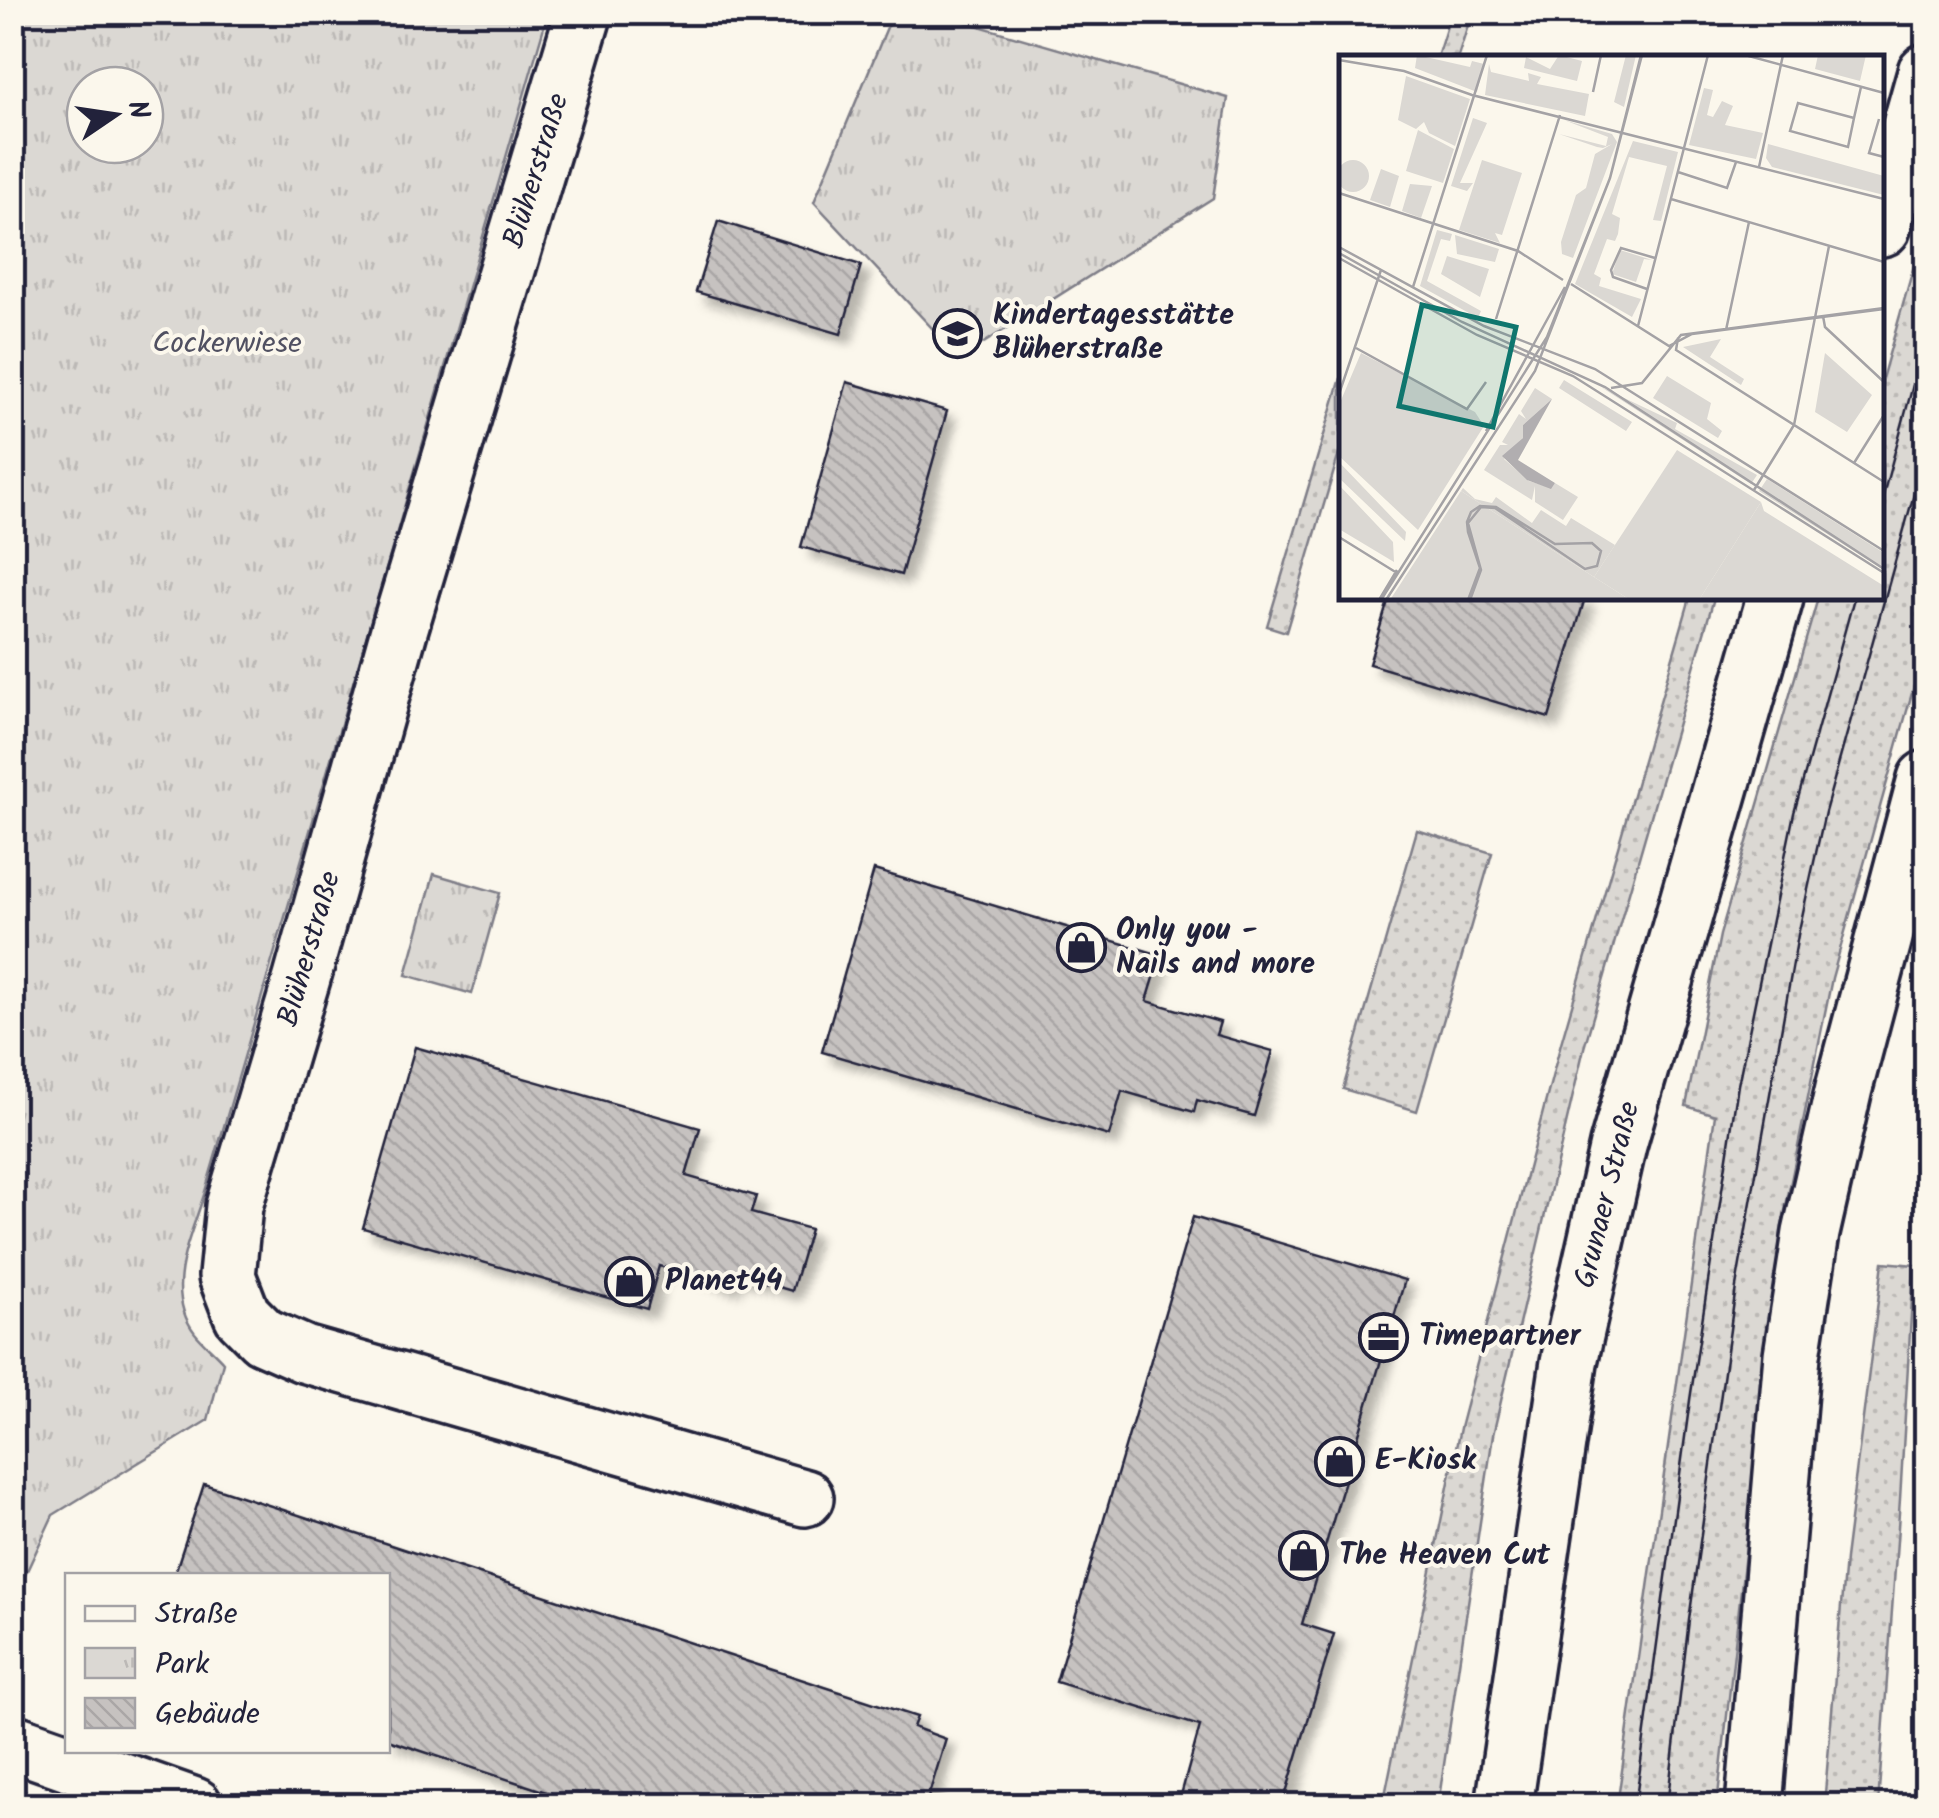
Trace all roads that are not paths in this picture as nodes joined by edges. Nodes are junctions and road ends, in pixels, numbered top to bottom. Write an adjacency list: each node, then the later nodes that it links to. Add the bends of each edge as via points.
1 (584, 12): 6 (main road, Blüherstraße, via 234,1206 227,1276 242,1315 263,1336 304,1354)
2 (1926, 72): 3 (main road)
3 (1884, 221)
4 (1774, 600): 9 (main road, Grunaer Straße, via 1618,1145 1568,1362)
5 (1926, 778): 10 (main road, via 1812,1233 1792,1354)
6 (805, 1498)
7 (12, 1742): 8 (main road)
8 (194, 1806)
9 (1504, 1806)
10 (1754, 1806)

